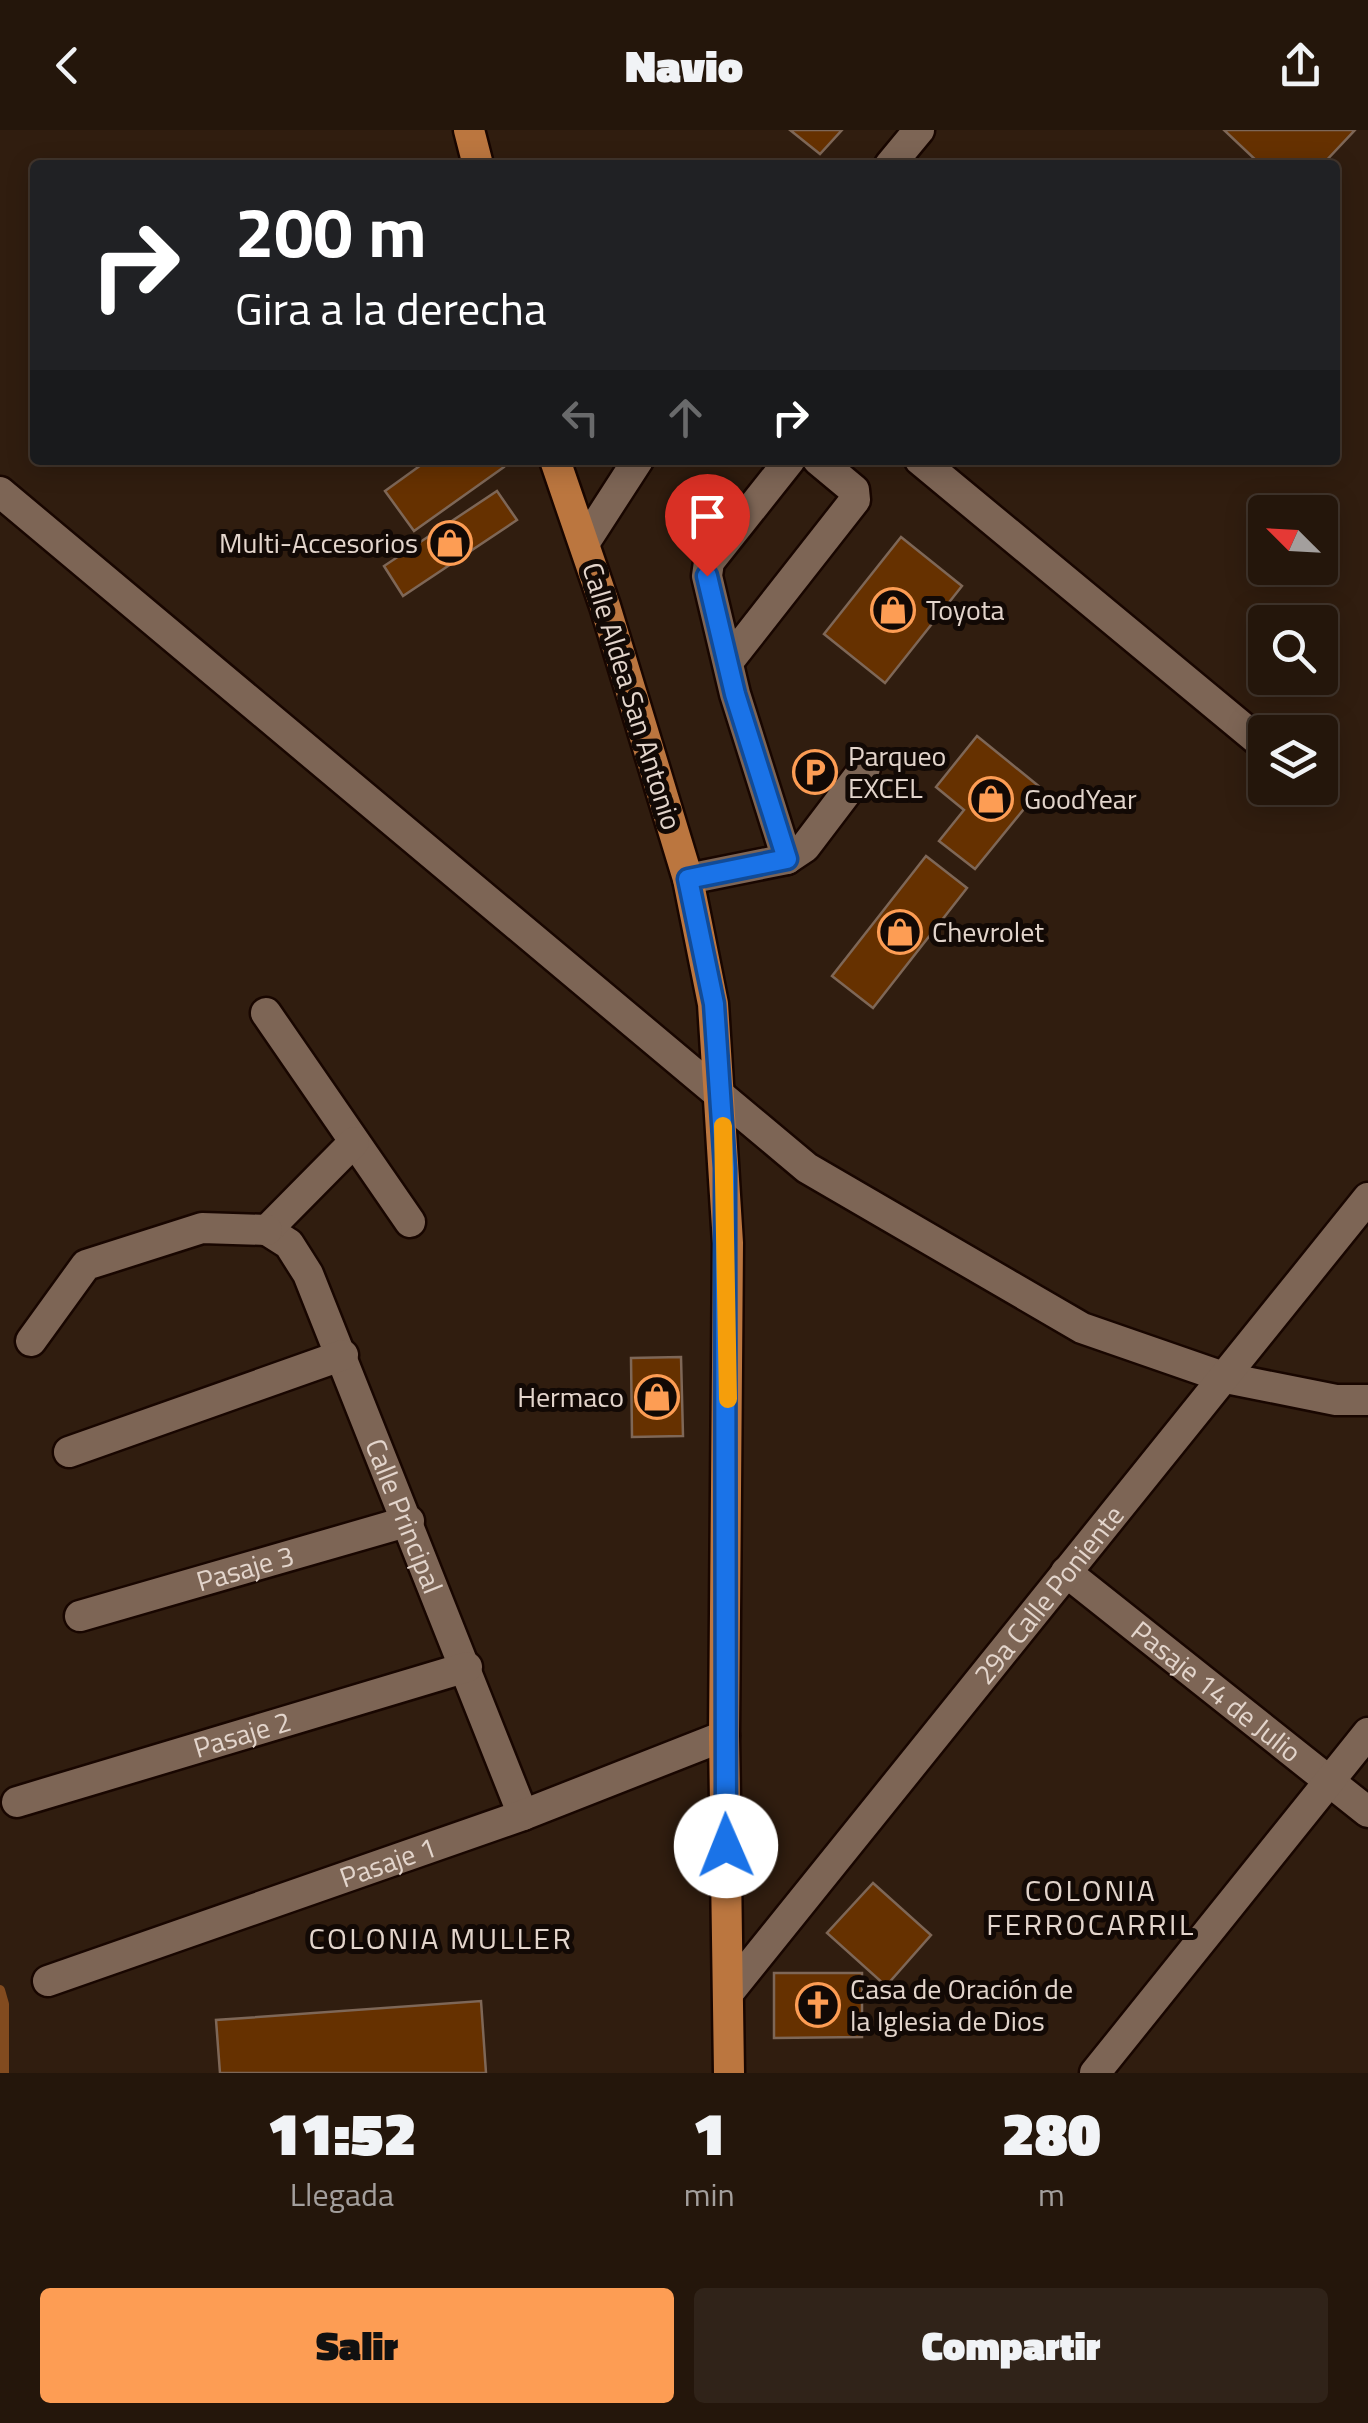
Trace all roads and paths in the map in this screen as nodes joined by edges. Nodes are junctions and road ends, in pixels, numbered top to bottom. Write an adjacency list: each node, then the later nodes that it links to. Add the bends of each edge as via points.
1 (469, 130): 3 (main road)
2 (918, 130): 4 (street)
3 (477, 160)
4 (894, 160)
5 (557, 465): 11 (main road, Calle Aldea San Antonio)
6 (635, 465): 11 (street)
7 (786, 465): 12 (street, via 709,562)
8 (824, 465): 12 (street, via 854,490 850,511)
9 (926, 465): 13 (street)
10 (0, 492): 18 (street)
11 (585, 542): 16 (main road, Calle Aldea San Antonio)
12 (728, 662): 15 (street)
13 (1248, 732)
14 (865, 768): 15 (street, via 805,847)
15 (787, 859): 16 (street)
16 (688, 879): 18 (main road, Calle Aldea San Antonio, via 714,1004)
17 (266, 1014): 19 (street)
18 (722, 1094): 25 (street, via 807,1168 1082,1328); 33 (main road, Calle Aldea San Antonio, via 728,1352)
19 (354, 1142): 21 (street); 22 (street)
20 (1368, 1198): 25 (street, 29a Calle Poniente)
21 (410, 1222)
22 (267, 1230): 23 (street, via 202,1228 86,1264); 24 (street, Calle Principal, via 289,1244 308,1274)
23 (31, 1342)
24 (343, 1355): 27 (street); 28 (street, Calle Principal)
25 (1226, 1378): 26 (street); 29 (street, 29a Calle Poniente)
26 (1368, 1400)
27 (69, 1452)
28 (409, 1521): 30 (street, Pasaje 3); 31 (street, Calle Principal)
29 (1066, 1572): 34 (street, Pasaje 14 de Julio); 39 (street, 29a Calle Poniente)
30 (80, 1616)
31 (467, 1667): 35 (street, Pasaje 2); 37 (street, Calle Principal)
32 (1368, 1733): 34 (street)
33 (724, 1736): 37 (street, Pasaje 1); 39 (main road, Calle Aldea San Antonio)
34 (1330, 1782): 36 (street, Pasaje 14 de Julio); 41 (street)
35 (17, 1802)
36 (1368, 1812)
37 (523, 1815): 38 (street, Pasaje 1)
38 (48, 1981)
39 (729, 1992): 40 (main road, Calle Aldea San Antonio)
40 (728, 2073)
41 (1095, 2073)

